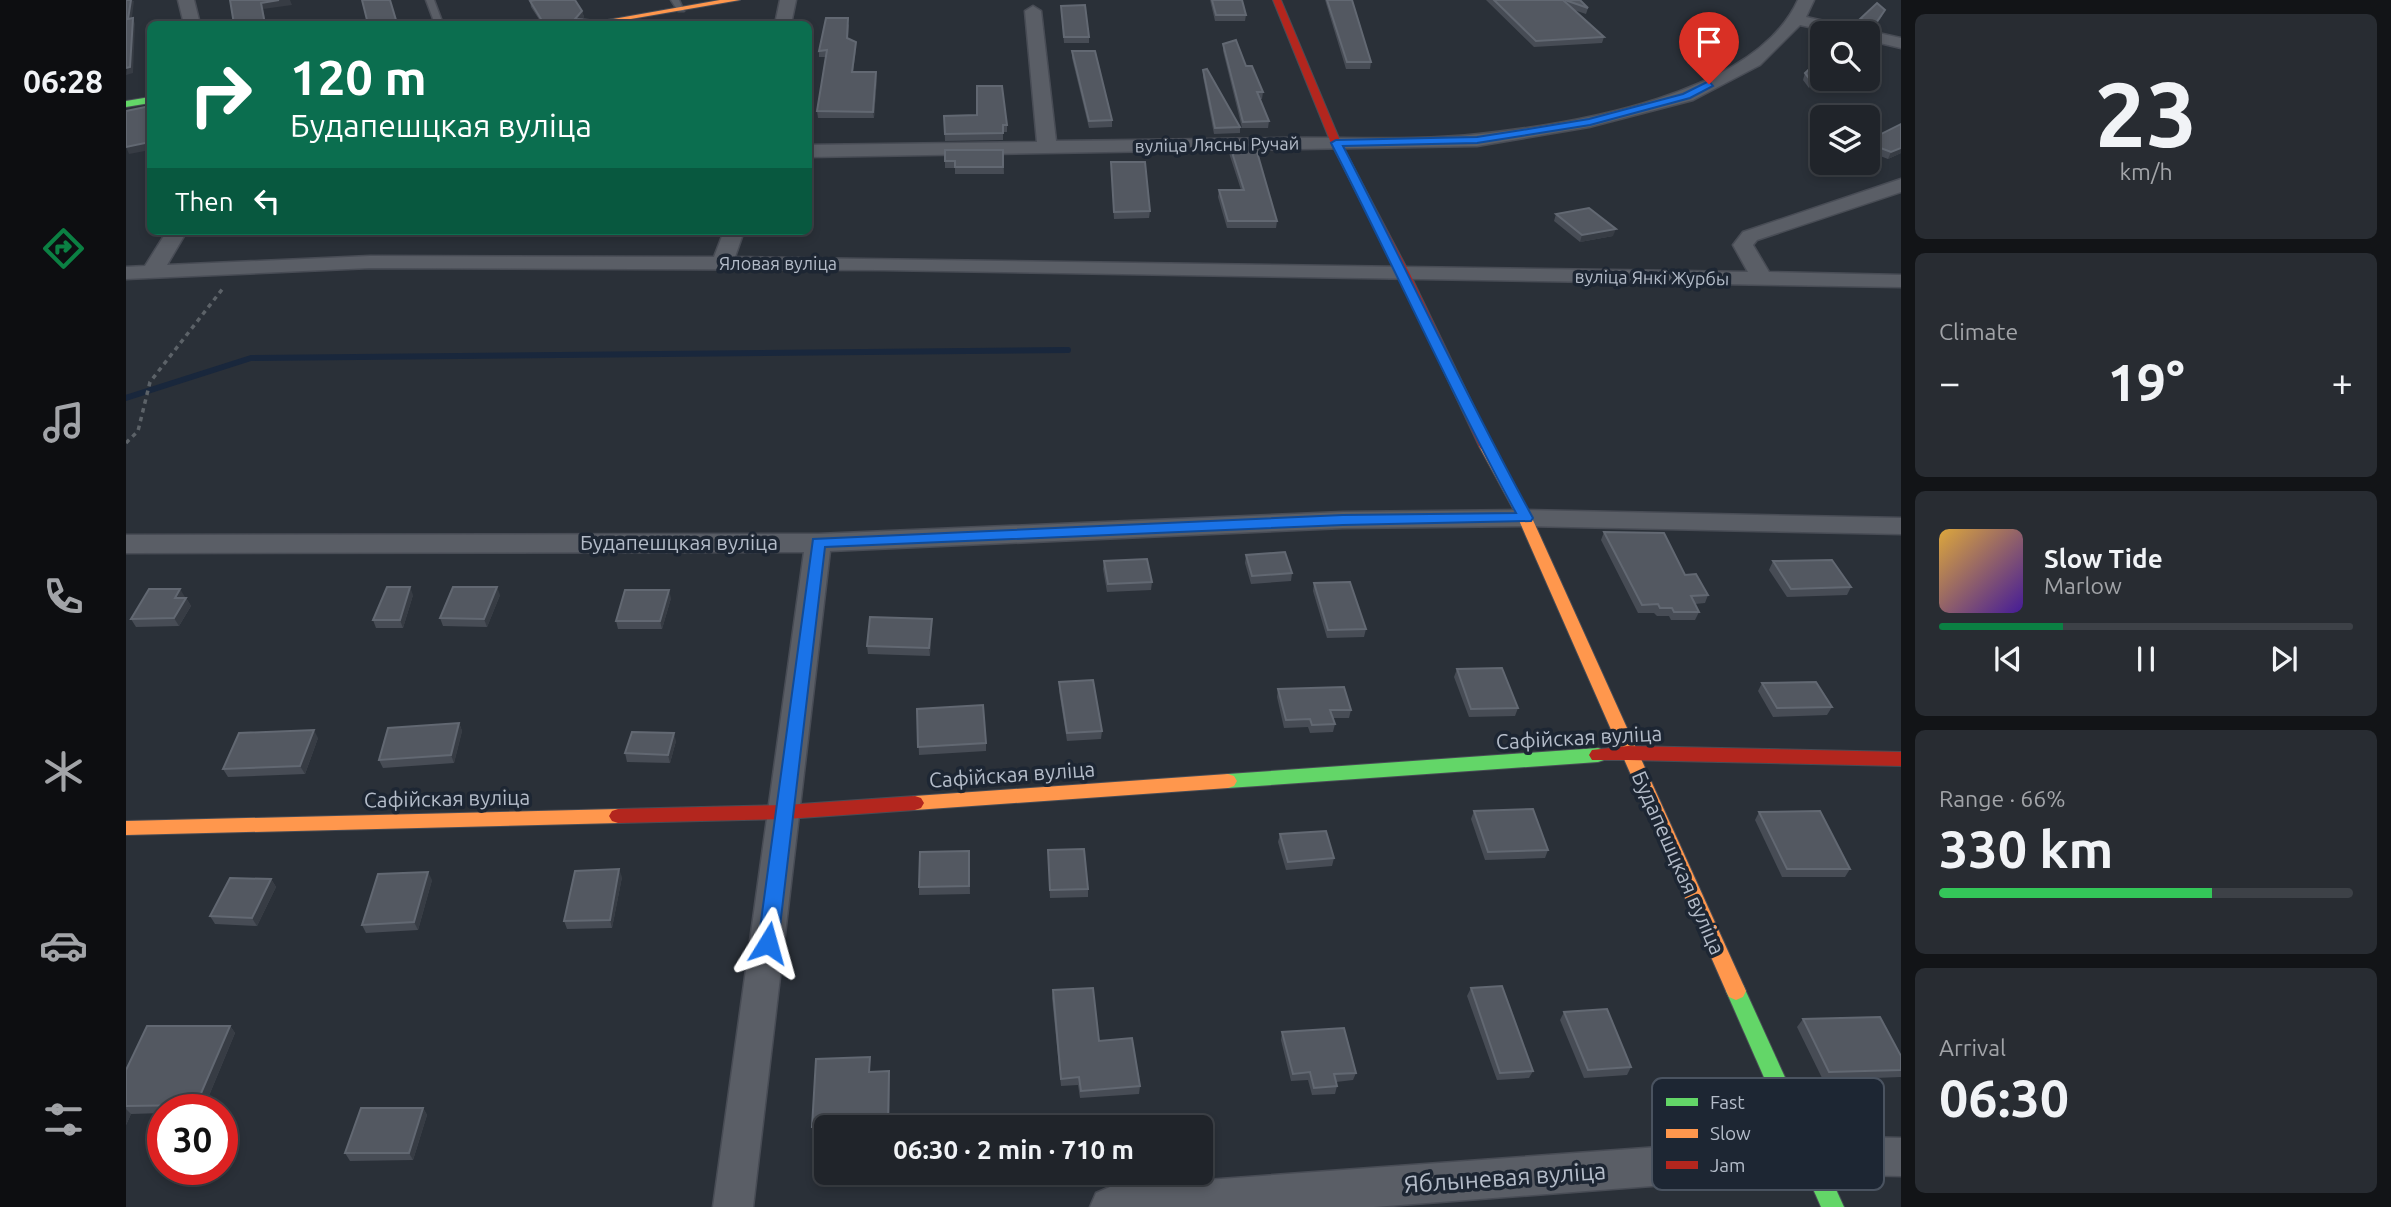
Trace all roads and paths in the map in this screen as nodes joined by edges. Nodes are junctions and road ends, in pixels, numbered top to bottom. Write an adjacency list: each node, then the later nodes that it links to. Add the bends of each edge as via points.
1 (186, 0): 10 (street)
2 (430, 0): 11 (lane)
3 (736, 0): 7 (street)
4 (788, 0): 13 (street)
5 (1277, 0): 19 (street)
6 (1806, 0): 9 (street, вуліца Лясны Ручай)
7 (678, 4): 12 (street)
8 (1033, 11): 20 (street)
9 (1797, 20): 14 (street); 19 (street, вуліца Лясны Ручай, via 1754,61 1687,96 1614,116 1477,140)
10 (191, 21)
11 (438, 21)
12 (602, 21)
13 (784, 21)
14 (1810, 23)
15 (1880, 38): 16 (street)
16 (1901, 43)
17 (147, 100): 18 (street)
18 (126, 104)
19 (1336, 143): 20 (street, вуліца Лясны Ручай); 29 (street)
20 (1047, 148): 21 (street, вуліца Лясны Ручай)
21 (812, 151)
22 (1901, 185): 30 (street, via 1750,236 1743,245)
23 (175, 235): 27 (street)
24 (733, 235): 25 (street)
25 (723, 264): 26 (street, Яловая вуліца, via 369,262); 29 (street, Яловая вуліца)
26 (239, 267): 27 (street, Яловая вуліца); 32 (path, via 150,382 138,431)
27 (152, 272): 28 (street, Яловая вуліца)
28 (126, 273)
29 (1404, 274): 30 (street, вуліца Янкі Журбы); 33 (street)
30 (1763, 280): 31 (street, вуліца Янкі Журбы)
31 (1901, 281)
32 (126, 443)
33 (1525, 518): 34 (street, Будапешцкая вуліца); 35 (street, Будапешцкая вуліца, via 1343,520); 37 (street, Будапешцкая вуліца)
34 (1901, 526)
35 (818, 543): 36 (street, Будапешцкая вуліца); 39 (street)
36 (126, 544)
37 (1629, 753): 38 (street, Сафійская вуліца); 39 (street, Сафійская вуліца); 41 (street, Будапешцкая вуліца)
38 (1901, 758)
39 (786, 812): 40 (street, Сафійская вуліца); 44 (street)
40 (126, 828)
41 (1775, 1078)
42 (1652, 1168): 45 (street, Яблыневая вуліца)
43 (1825, 1190): 46 (street, Будапешцкая вуліца)
44 (733, 1207)
45 (1110, 1207)
46 (1833, 1207)

